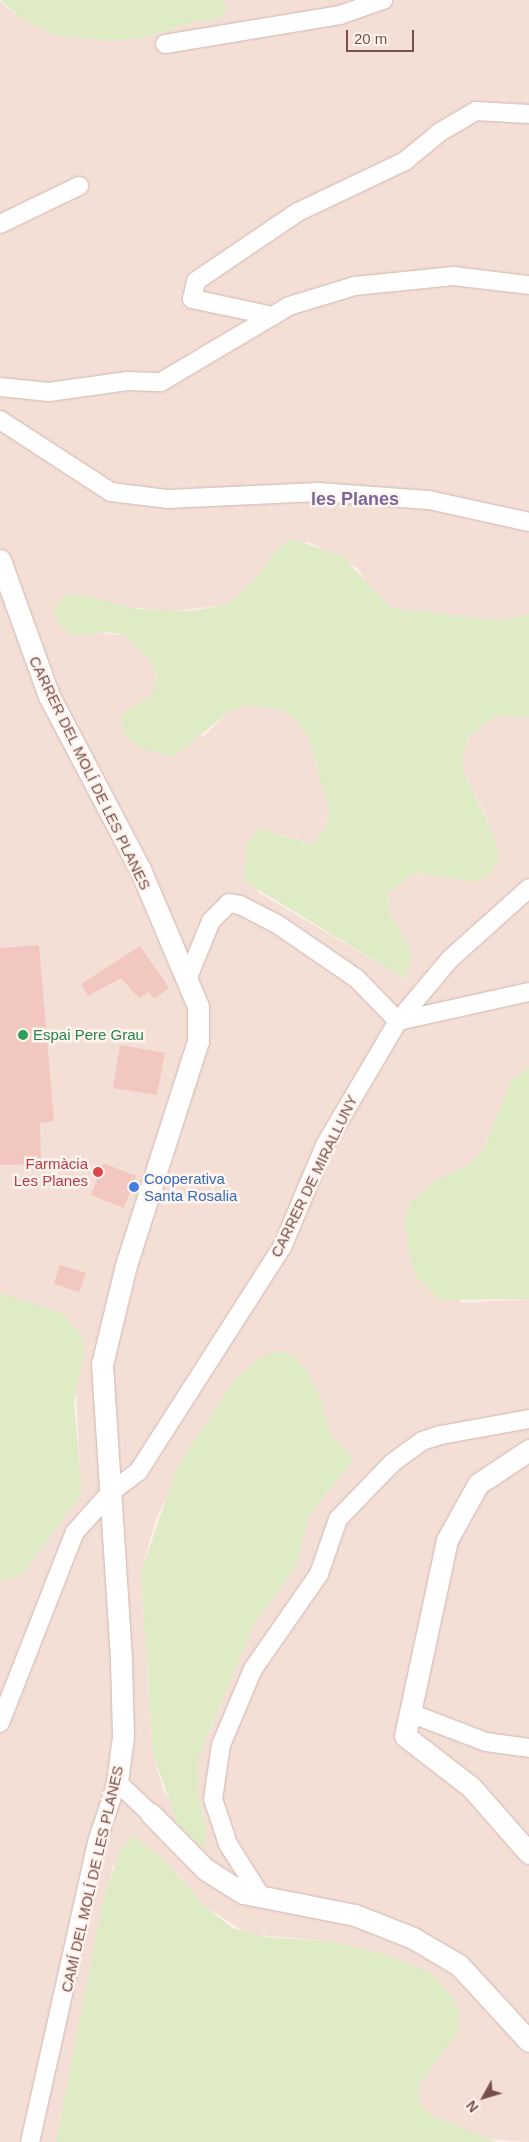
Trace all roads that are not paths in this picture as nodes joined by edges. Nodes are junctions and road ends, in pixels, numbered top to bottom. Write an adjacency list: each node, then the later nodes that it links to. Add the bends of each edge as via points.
1 (383, 0): 2 (street, via 340,15)
2 (165, 44)
3 (529, 114): 7 (street, via 476,111 440,132 405,161 298,212 196,281 192,299)
4 (78, 186): 5 (street)
5 (0, 224)
6 (529, 285): 7 (street, via 453,276 354,286 289,306)
7 (273, 316): 8 (street, via 161,382 127,381 49,392)
8 (0, 387)
9 (0, 420): 10 (street, via 111,492 167,499 318,492 421,499)
10 (529, 522)
11 (0, 560): 13 (street, CARRER DEL MOLÍ DE LES PLANES, via 49,696 91,770)
12 (529, 888): 15 (street, CARRER DE MIRALLUNY, via 450,959)
13 (188, 977): 15 (street, via 212,921 229,903 240,905 277,924 356,978); 18 (street, CARRER DEL MOLÍ DE LES PLANES, via 198,1006 198,1041 123,1274 102,1364)
14 (529, 992): 15 (street)
15 (398, 1021): 18 (street, CARRER DE MIRALLUNY, via 325,1145 283,1245 138,1472)
16 (529, 1419): 25 (street, via 441,1435 422,1442 392,1463 338,1519 319,1574 253,1669 221,1744 213,1799 228,1844)
17 (529, 1450): 19 (street, via 478,1484 447,1540)
18 (116, 1488): 20 (street, CARRER DE MIRALLUNY, via 76,1532); 22 (street, CAMÍ DEL MOLÍ DE LES PLANES, via 123,1728)
19 (410, 1713): 21 (street, via 486,1742); 24 (street, via 405,1736 471,1787)
20 (0, 1723)
21 (529, 1748)
22 (117, 1782): 23 (street); 27 (street, CAMÍ DEL MOLÍ DE LES PLANES, via 98,1839)
23 (150, 1814): 25 (street, via 205,1869 243,1893)
24 (529, 1853)
25 (262, 1898): 26 (street, via 355,1915 413,1938 459,1965)
26 (529, 2041)
27 (30, 2142)

